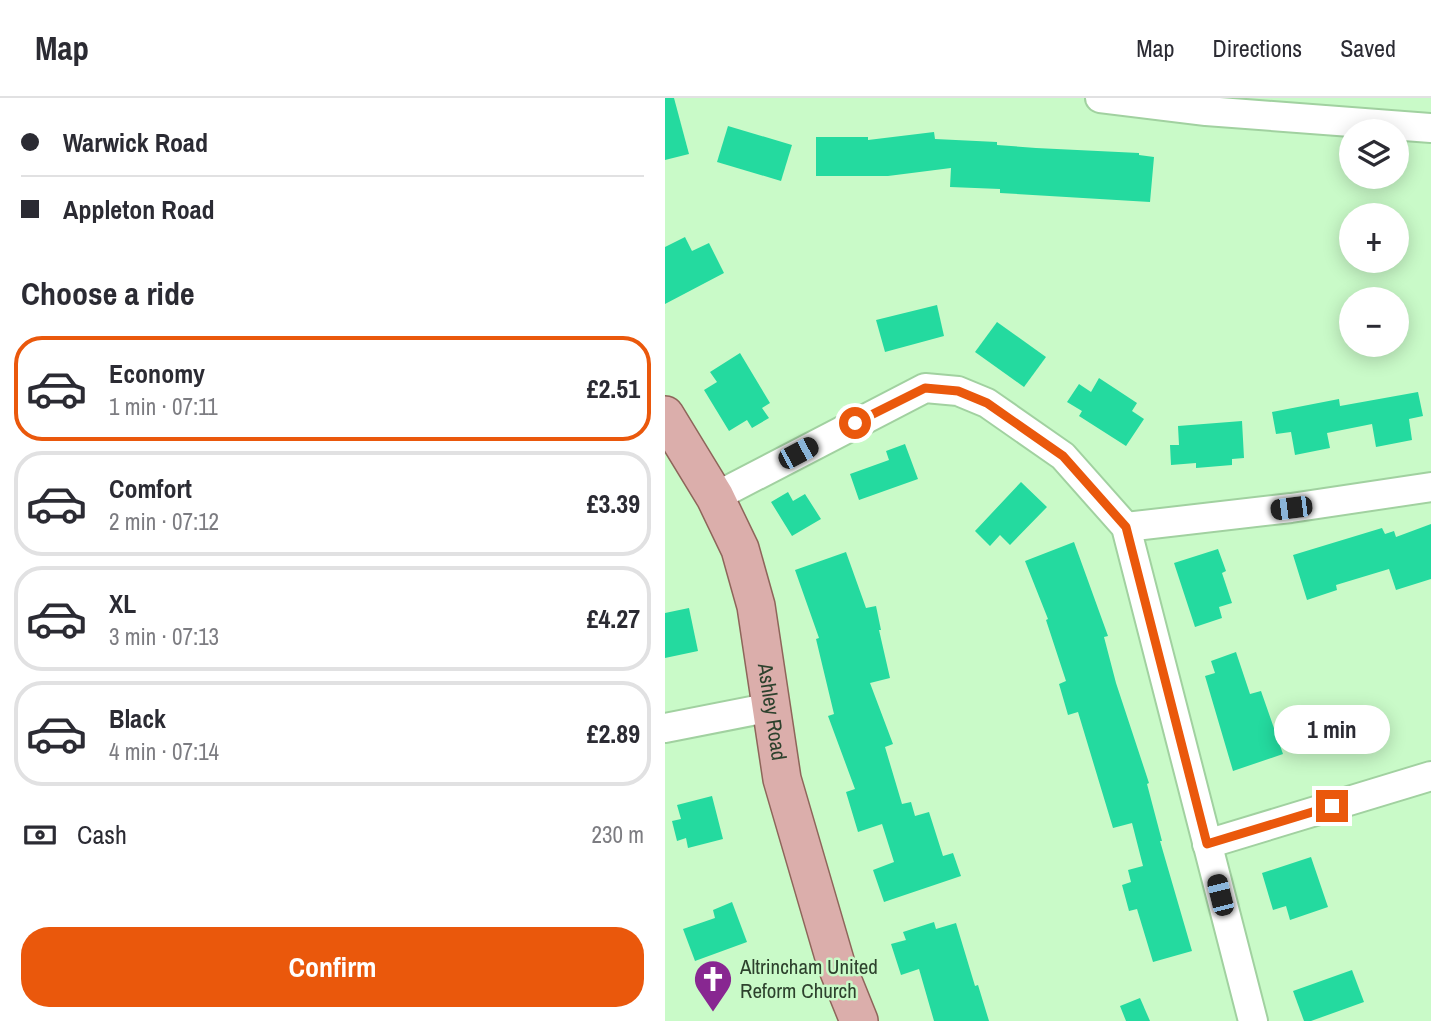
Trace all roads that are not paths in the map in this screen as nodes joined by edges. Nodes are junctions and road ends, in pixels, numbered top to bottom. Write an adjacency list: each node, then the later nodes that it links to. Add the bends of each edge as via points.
1 (1100, 98): 2 (street)
2 (1431, 128)
3 (665, 415): 5 (main road, Ashley Road)
4 (1431, 486): 6 (street)
5 (715, 497): 6 (street, via 925,388 958,391 987,403 1063,456); 7 (main road, Ashley Road, via 740,549 756,606)
6 (1126, 527): 10 (street)
7 (772, 707): 8 (street); 11 (main road, Ashley Road, via 782,779 836,964)
8 (665, 728)
9 (1431, 776): 10 (street)
10 (1207, 844): 12 (street)
11 (859, 1021)
12 (1253, 1021)

